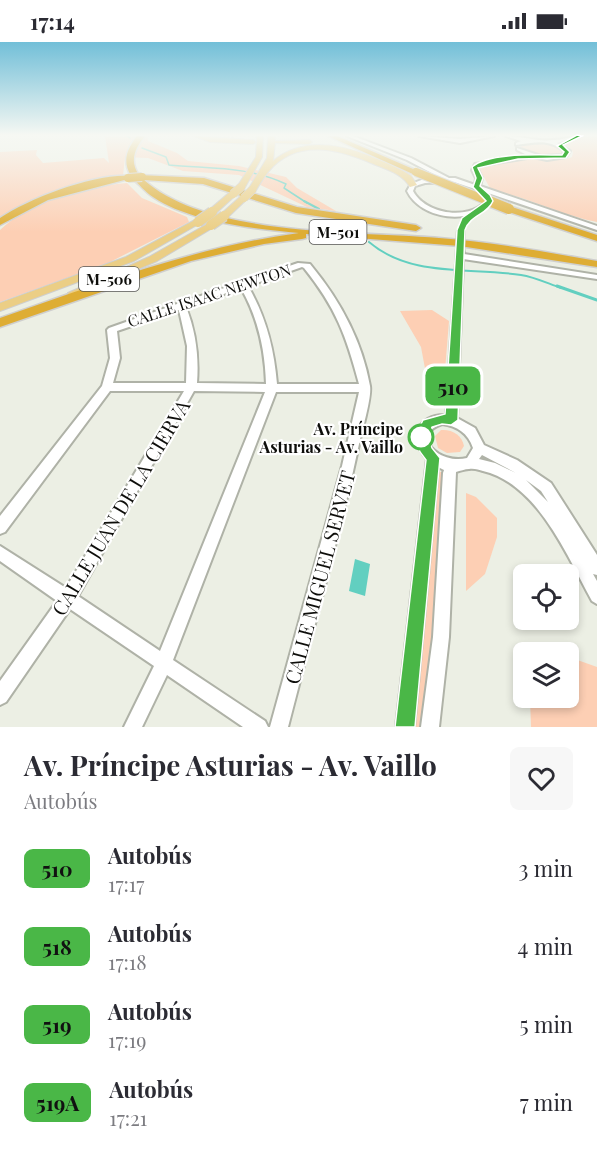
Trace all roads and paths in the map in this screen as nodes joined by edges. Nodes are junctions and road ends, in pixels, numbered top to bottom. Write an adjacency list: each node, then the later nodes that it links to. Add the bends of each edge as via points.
1 (132, 168): 21 (highway, M-501, via 152,194 190,212 248,224)
2 (253, 168): 29 (main road, M-506, bridge, via 241,187 198,222 130,259)
3 (390, 168): 13 (main road)
4 (401, 168): 10 (main road)
5 (406, 168): 20 (highway, bridge, via 509,210)
6 (426, 168): 11 (street)
7 (468, 168): 12 (street, via 472,179)
8 (476, 168): 14 (street)
9 (267, 169): 30 (main road, M-506, bridge, via 252,190 224,216 169,251 128,271)
10 (430, 179): 11 (street); 13 (street)
11 (449, 179): 12 (street)
12 (461, 181): 14 (street)
13 (414, 185): 15 (street, via 410,191 414,200)
14 (480, 189): 16 (street, via 489,201); 18 (street)
15 (445, 213): 16 (street); 19 (street)
16 (474, 213): 19 (street)
17 (0, 222): 22 (highway, bridge, via 32,204 88,185 142,177 188,178 325,216)
18 (597, 228)
19 (461, 230): 23 (street, bridge)
20 (597, 238)
21 (442, 241): 24 (highway, M-501); 30 (highway, via 333,235 262,241 199,256)
22 (597, 254)
23 (460, 256): 26 (street); 35 (street)
24 (597, 264)
25 (304, 265): 27 (street, CALLE ISAAC NEWTON); 34 (street, CALLE MIGUEL SERVET, via 341,315)
26 (597, 277)
27 (243, 285): 28 (street, CALLE ISAAC NEWTON); 33 (street, via 264,328)
28 (182, 304): 31 (street, CALLE ISAAC NEWTON, via 112,330 115,358); 32 (street, CALLE JUAN DE LA CIERVA, via 193,336)
29 (0, 307)
30 (0, 320)
31 (107, 387): 32 (street); 40 (street)
32 (191, 388): 33 (street); 44 (street, CALLE JUAN DE LA CIERVA)
33 (272, 388): 34 (street); 45 (street)
34 (365, 388): 49 (street, CALLE MIGUEL SERVET)
35 (451, 420): 36 (street, via 473,434); 38 (street, via 434,420 423,429 422,444)
36 (479, 448): 37 (street); 42 (street, via 513,464 546,487)
37 (471, 463): 39 (street); 43 (street, via 487,464 508,473 542,501)
38 (432, 466): 39 (street); 50 (street)
39 (452, 466): 51 (street, via 441,637)
40 (0, 527)
41 (0, 553): 44 (street)
42 (597, 568)
43 (597, 596)
44 (67, 600): 45 (street); 46 (street, CALLE JUAN DE LA CIERVA)
45 (163, 665): 47 (street); 48 (street)
46 (0, 696)
47 (133, 727)
48 (259, 727)
49 (279, 727)
50 (405, 727)
51 (429, 727)

